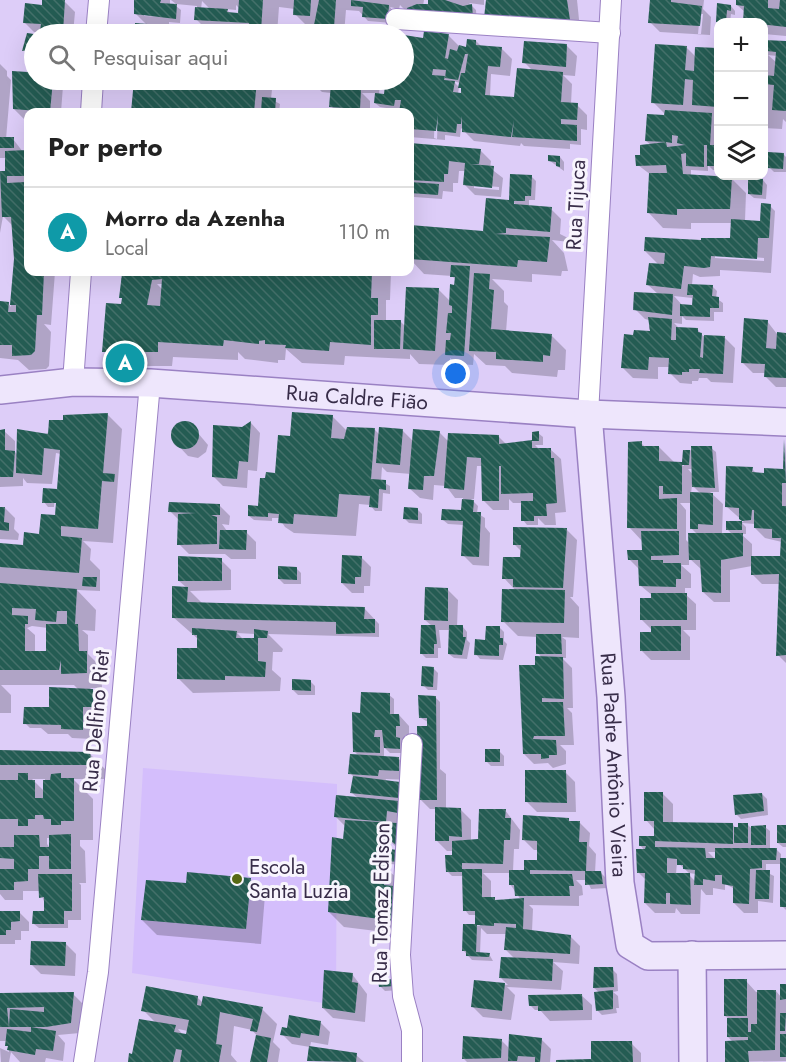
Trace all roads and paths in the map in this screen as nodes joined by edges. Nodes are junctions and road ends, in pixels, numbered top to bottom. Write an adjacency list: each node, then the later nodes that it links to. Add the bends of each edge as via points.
1 (99, 0): 4 (street)
2 (611, 0): 5 (street, Rua Tijuca)
3 (396, 20): 5 (street)
4 (97, 24)
5 (610, 33): 12 (street, Rua Tijuca)
6 (92, 90): 7 (street)
7 (91, 108)
8 (81, 276): 9 (street)
9 (73, 382): 10 (street, Rua Caldre Fião); 11 (street, Rua Caldre Fião)
10 (150, 383): 12 (street, Rua Caldre Fião); 17 (street, Rua Delfino Riet, via 98,972)
11 (0, 390)
12 (588, 414): 13 (street, Rua Caldre Fião); 15 (street, Rua Padre Antônio Vieira, via 611,697 620,883 630,945 648,956)
13 (786, 422)
14 (412, 744): 18 (street, Rua Tomaz Edison, via 400,955 403,996 412,1030)
15 (692, 955): 16 (street, Rua Padre Antônio Vieira); 19 (street)
16 (786, 955)
17 (84, 1062)
18 (412, 1062)
19 (693, 1062)

